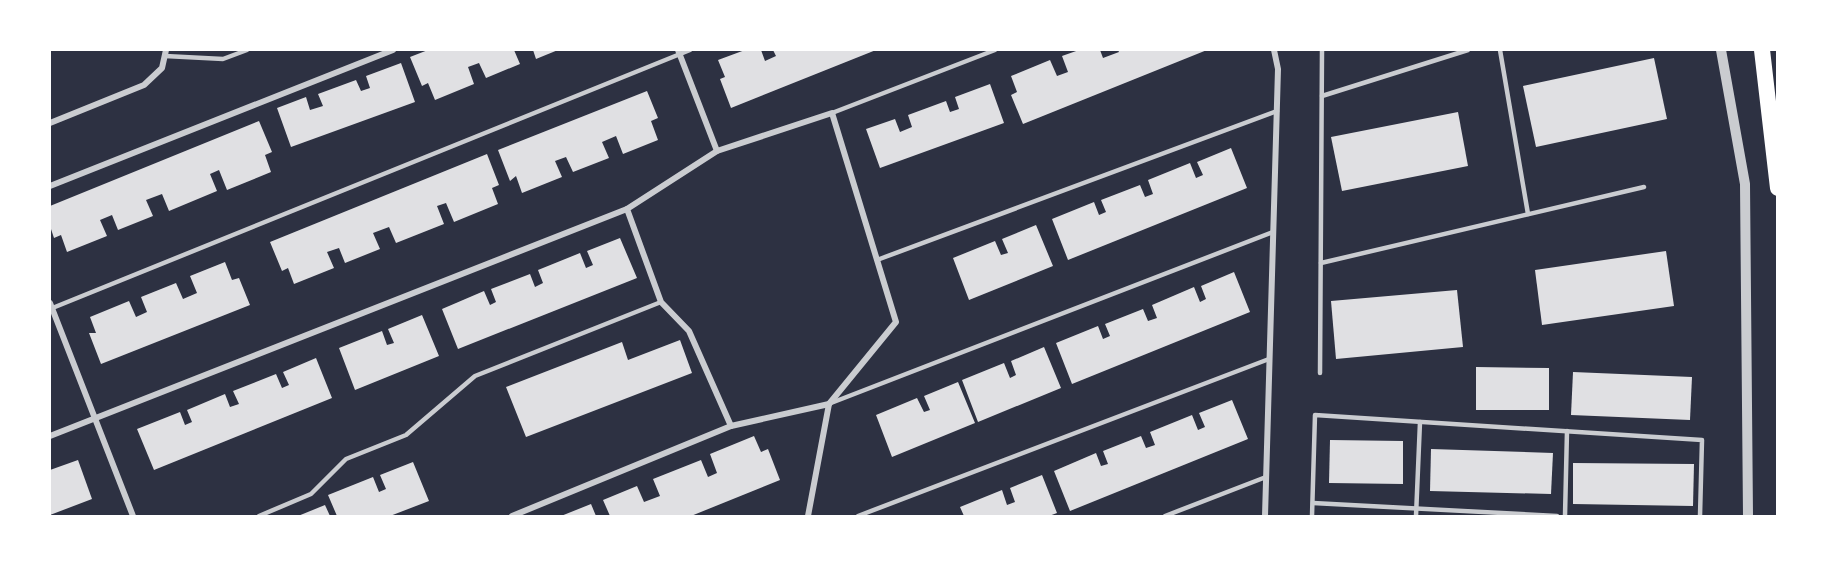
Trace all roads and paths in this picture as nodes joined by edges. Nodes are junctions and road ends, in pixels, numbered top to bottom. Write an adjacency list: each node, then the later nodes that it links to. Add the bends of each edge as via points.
1 (200, 50): 14 (lane)
2 (247, 50): 14 (lane, via 223,59)
3 (393, 50): 20 (street)
4 (690, 50): 12 (lane)
5 (995, 50): 17 (lane)
6 (1274, 50): 16 (street, via 1278,69)
7 (1322, 50): 15 (lane)
8 (1468, 50): 15 (lane)
9 (1500, 50): 24 (lane)
10 (1721, 50): 53 (street, via 1744,184)
11 (1762, 50): 22 (highway)
12 (679, 52): 19 (street); 29 (lane)
13 (166, 53): 14 (lane); 18 (street, via 162,68 144,85)
14 (203, 58)
15 (1322, 96): 27 (lane)
16 (1277, 111): 25 (street); 26 (lane)
17 (832, 113): 19 (street); 26 (street)
18 (50, 123)
19 (717, 151): 23 (street)
20 (50, 186)
21 (1644, 187): 24 (lane)
22 (1778, 188)
23 (627, 209): 28 (street); 33 (street)
24 (1528, 214): 27 (lane)
25 (1273, 232): 30 (street); 32 (lane)
26 (877, 260): 32 (street, via 896,322)
27 (1321, 263): 31 (lane)
28 (662, 302): 35 (street, via 689,331); 42 (lane, via 475,376 406,435 346,459 311,494)
29 (50, 307): 33 (street)
30 (1269, 359): 38 (street); 45 (lane)
31 (1320, 373)
32 (829, 404): 35 (street); 44 (street)
33 (94, 418): 37 (street); 41 (street)
34 (1420, 422): 36 (lane); 39 (lane, via 1315,415); 40 (lane)
35 (731, 426): 43 (street)
36 (1567, 432): 51 (lane); 52 (lane, via 1702,440)
37 (50, 436)
38 (1266, 477): 46 (lane); 47 (street)
39 (1313, 503): 40 (lane); 48 (lane)
40 (1417, 508): 49 (lane); 50 (lane)
41 (133, 516)
42 (259, 516)
43 (512, 516)
44 (808, 516)
45 (858, 516)
46 (1165, 516)
47 (1264, 516)
48 (1312, 516)
49 (1416, 516)
50 (1557, 516)
51 (1565, 516)
52 (1700, 516)
53 (1748, 516)

